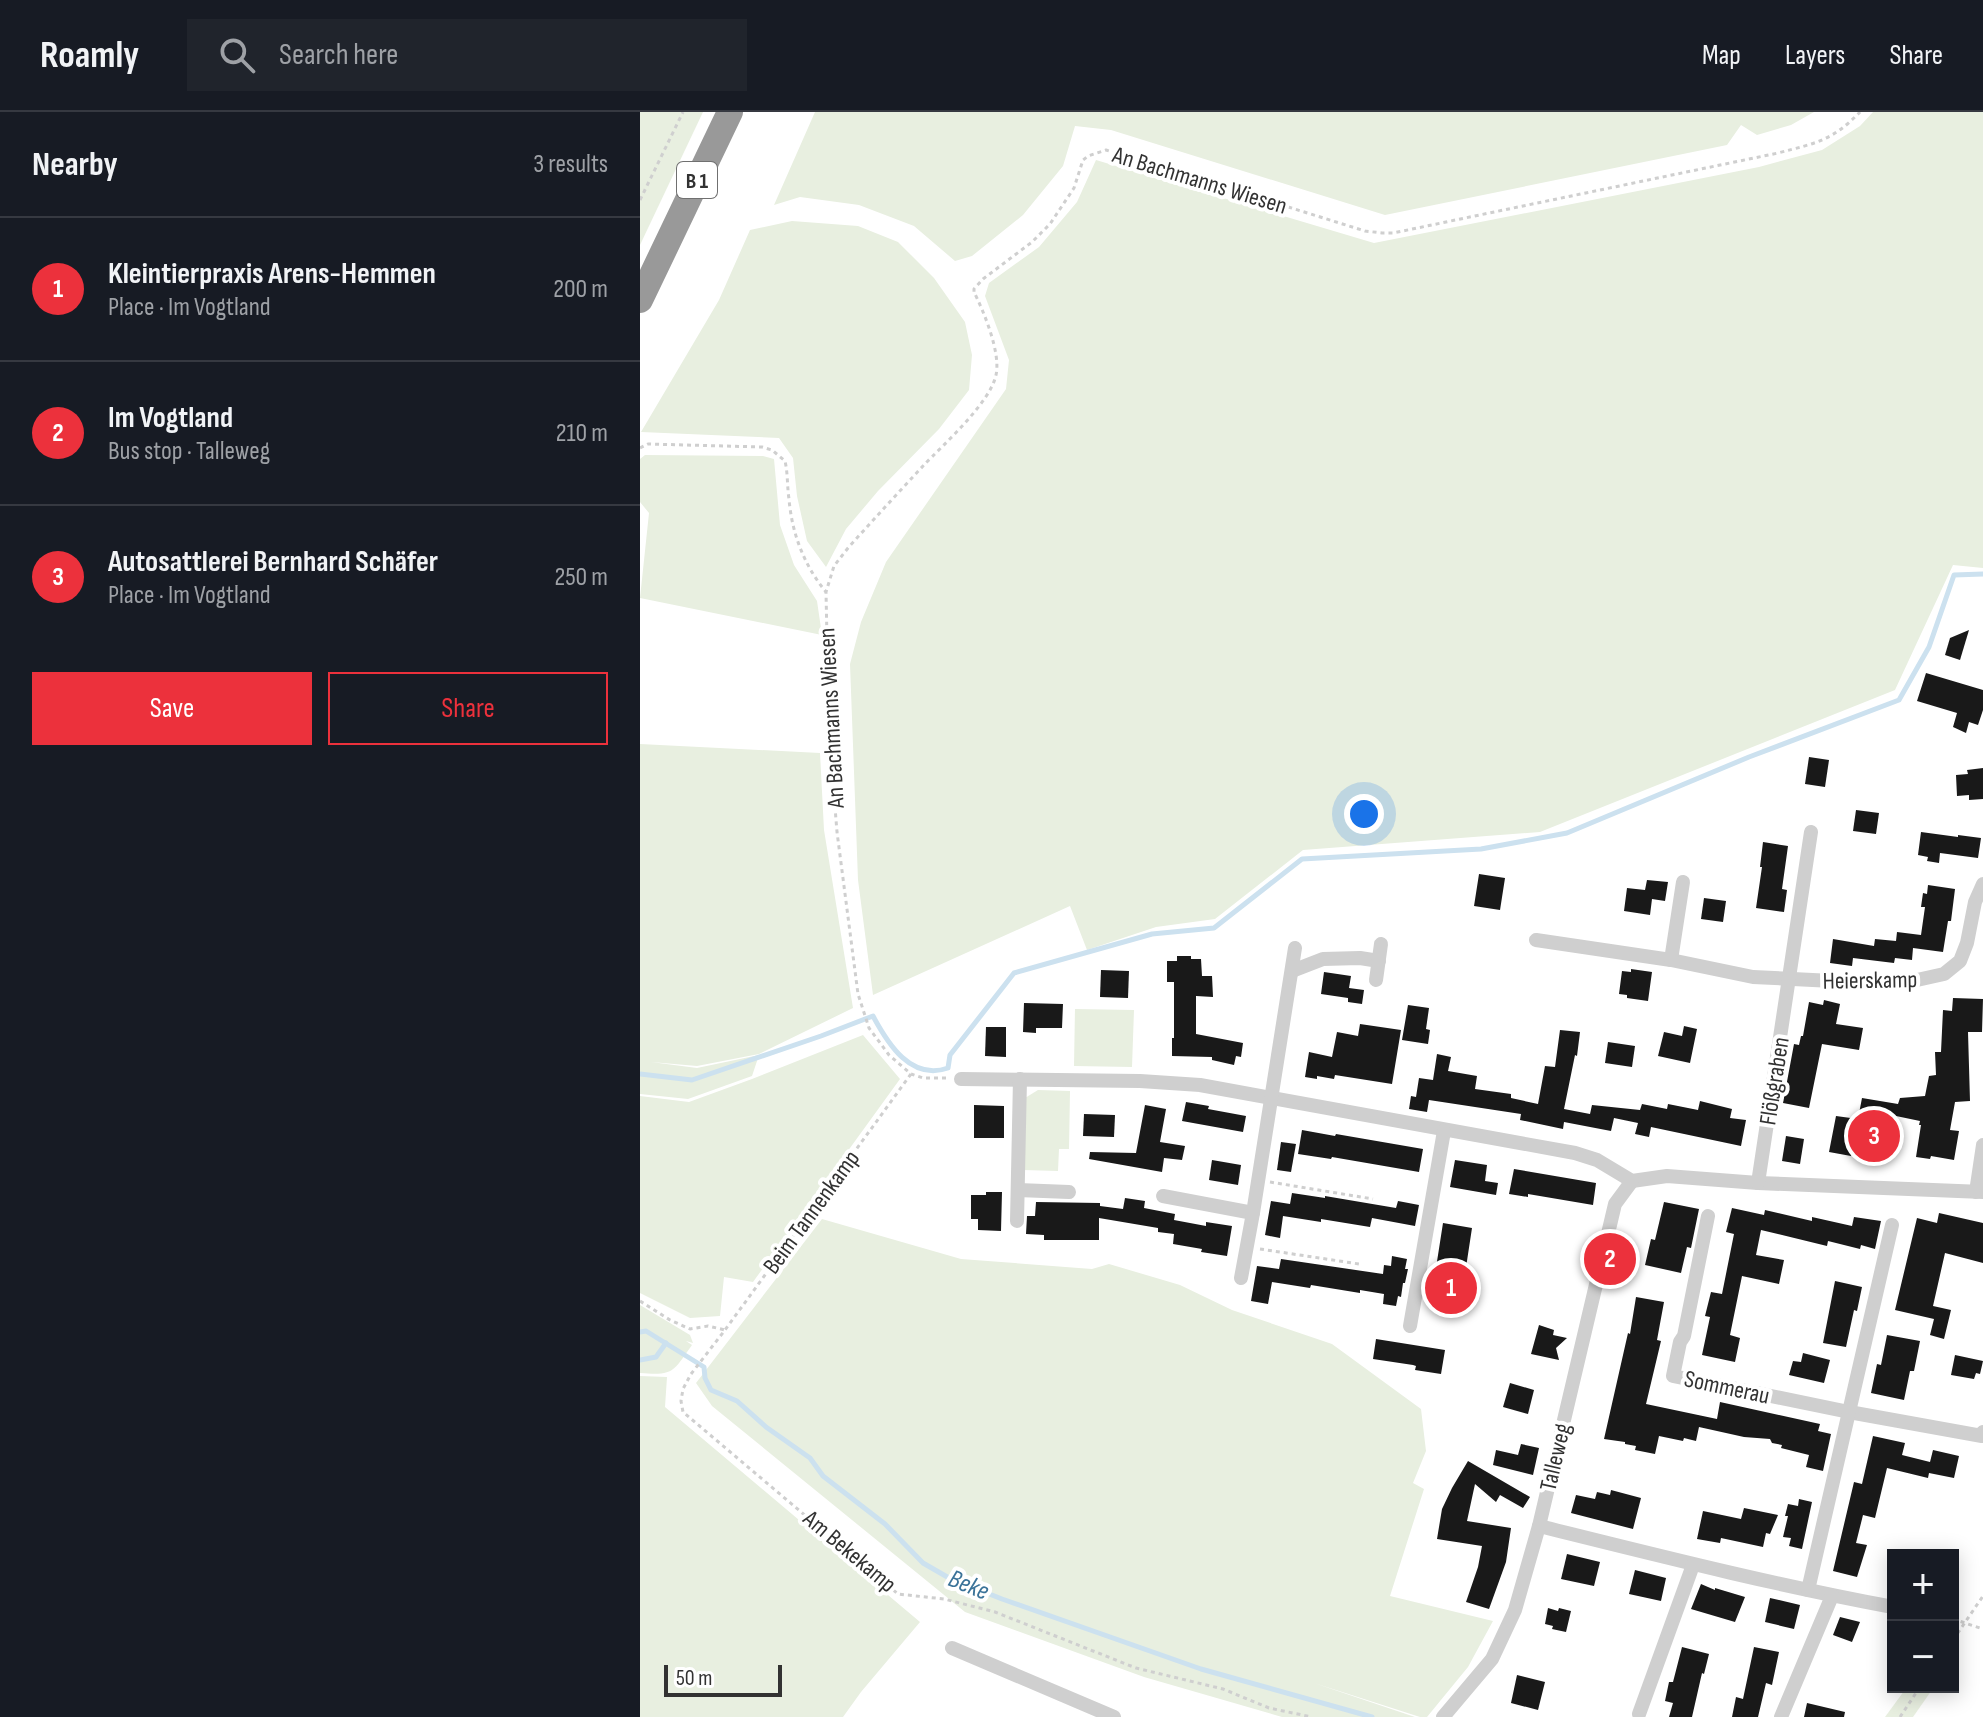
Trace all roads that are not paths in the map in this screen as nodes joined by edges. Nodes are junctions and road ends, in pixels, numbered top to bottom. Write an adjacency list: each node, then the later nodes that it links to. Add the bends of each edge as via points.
1 (730, 112): 2 (highway, B 1)
2 (640, 300)
3 (1811, 832): 13 (street, Flößgraben)
4 (1683, 882): 9 (street)
5 (1983, 884): 13 (street, Heierskamp, via 1964,952 1944,974 1917,980)
6 (1536, 940): 9 (street)
7 (1381, 944): 10 (street)
8 (1295, 948): 11 (street)
9 (1671, 960): 13 (street)
10 (1379, 961): 11 (street, via 1323,959); 12 (street)
11 (1292, 971): 16 (street)
12 (1376, 980)
13 (1789, 980): 20 (street, Flößgraben)
14 (961, 1079): 15 (street)
15 (1020, 1079): 16 (street, via 1200,1085); 21 (street)
16 (1272, 1099): 17 (street); 25 (street)
17 (1444, 1131): 19 (street, via 1575,1153); 30 (street)
18 (1983, 1145): 23 (street)
19 (1632, 1181): 20 (street, via 1667,1176); 33 (street, Talleweg, via 1615,1204)
20 (1758, 1183): 23 (street)
21 (1018, 1190): 22 (street); 27 (street)
22 (1069, 1192)
23 (1979, 1192)
24 (1163, 1196): 25 (street)
25 (1253, 1213): 29 (street)
26 (1708, 1216): 31 (street, Sommerau, via 1673,1376)
27 (1017, 1221)
28 (1892, 1225): 31 (street)
29 (1241, 1278)
30 (1410, 1326)
31 (1849, 1412): 32 (street, Sommerau, via 1982,1436); 35 (street)
32 (1983, 1432)
33 (1539, 1526): 34 (street); 41 (street, Talleweg, via 1515,1610 1492,1659)
34 (1693, 1565): 35 (street); 39 (street)
35 (1808, 1590): 36 (street)
36 (1832, 1596): 37 (street); 42 (street)
37 (1887, 1606)
38 (952, 1648): 40 (street)
39 (1639, 1714)
40 (1114, 1717)
41 (1443, 1717)
42 (1781, 1717)

